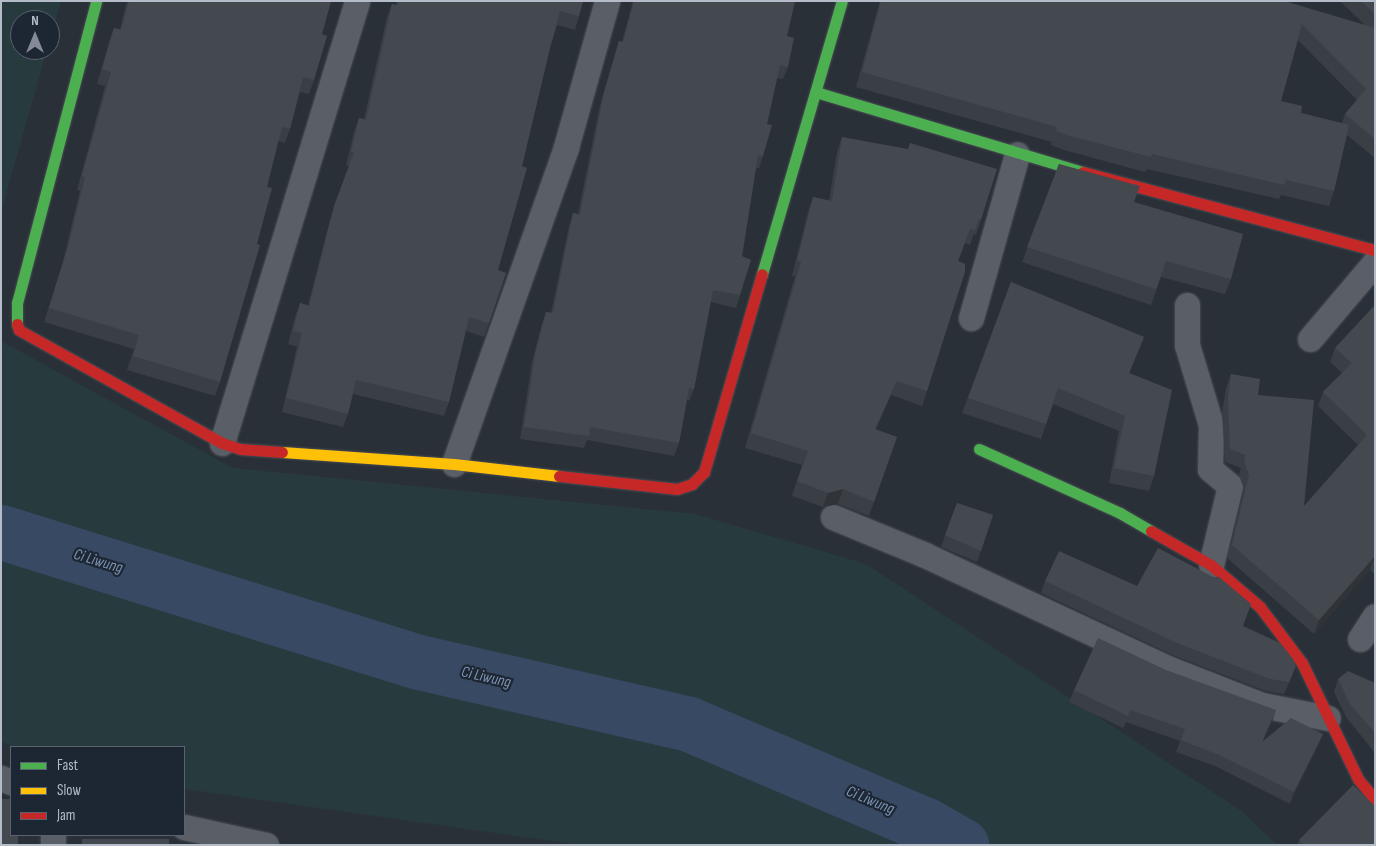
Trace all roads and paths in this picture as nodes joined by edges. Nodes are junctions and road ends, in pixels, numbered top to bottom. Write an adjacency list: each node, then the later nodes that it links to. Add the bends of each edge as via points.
1 (96, 1): 12 (street, via 15,316 19,330)
2 (357, 1): 12 (street)
3 (607, 1): 14 (street, via 566,147)
4 (842, 1): 5 (street)
5 (816, 92): 6 (street); 14 (street, via 704,472 692,484 677,489)
6 (1017, 154): 7 (street); 10 (street)
7 (1375, 250)
8 (1375, 262): 11 (street)
9 (1187, 305): 16 (street, via 1187,345 1211,424 1210,469 1230,486)
10 (971, 318)
11 (1310, 339)
12 (222, 443): 14 (street, via 258,452)
13 (979, 449): 16 (street, via 1120,513)
14 (454, 464)
15 (833, 517): 19 (street, via 942,563 1167,668 1262,705)
16 (1211, 565): 19 (street, via 1260,607 1302,663)
17 (1375, 616): 18 (street)
18 (1360, 639)
19 (1328, 718): 20 (street, via 1358,779)
20 (1375, 800)
21 (185, 827): 22 (street)
22 (266, 845)

